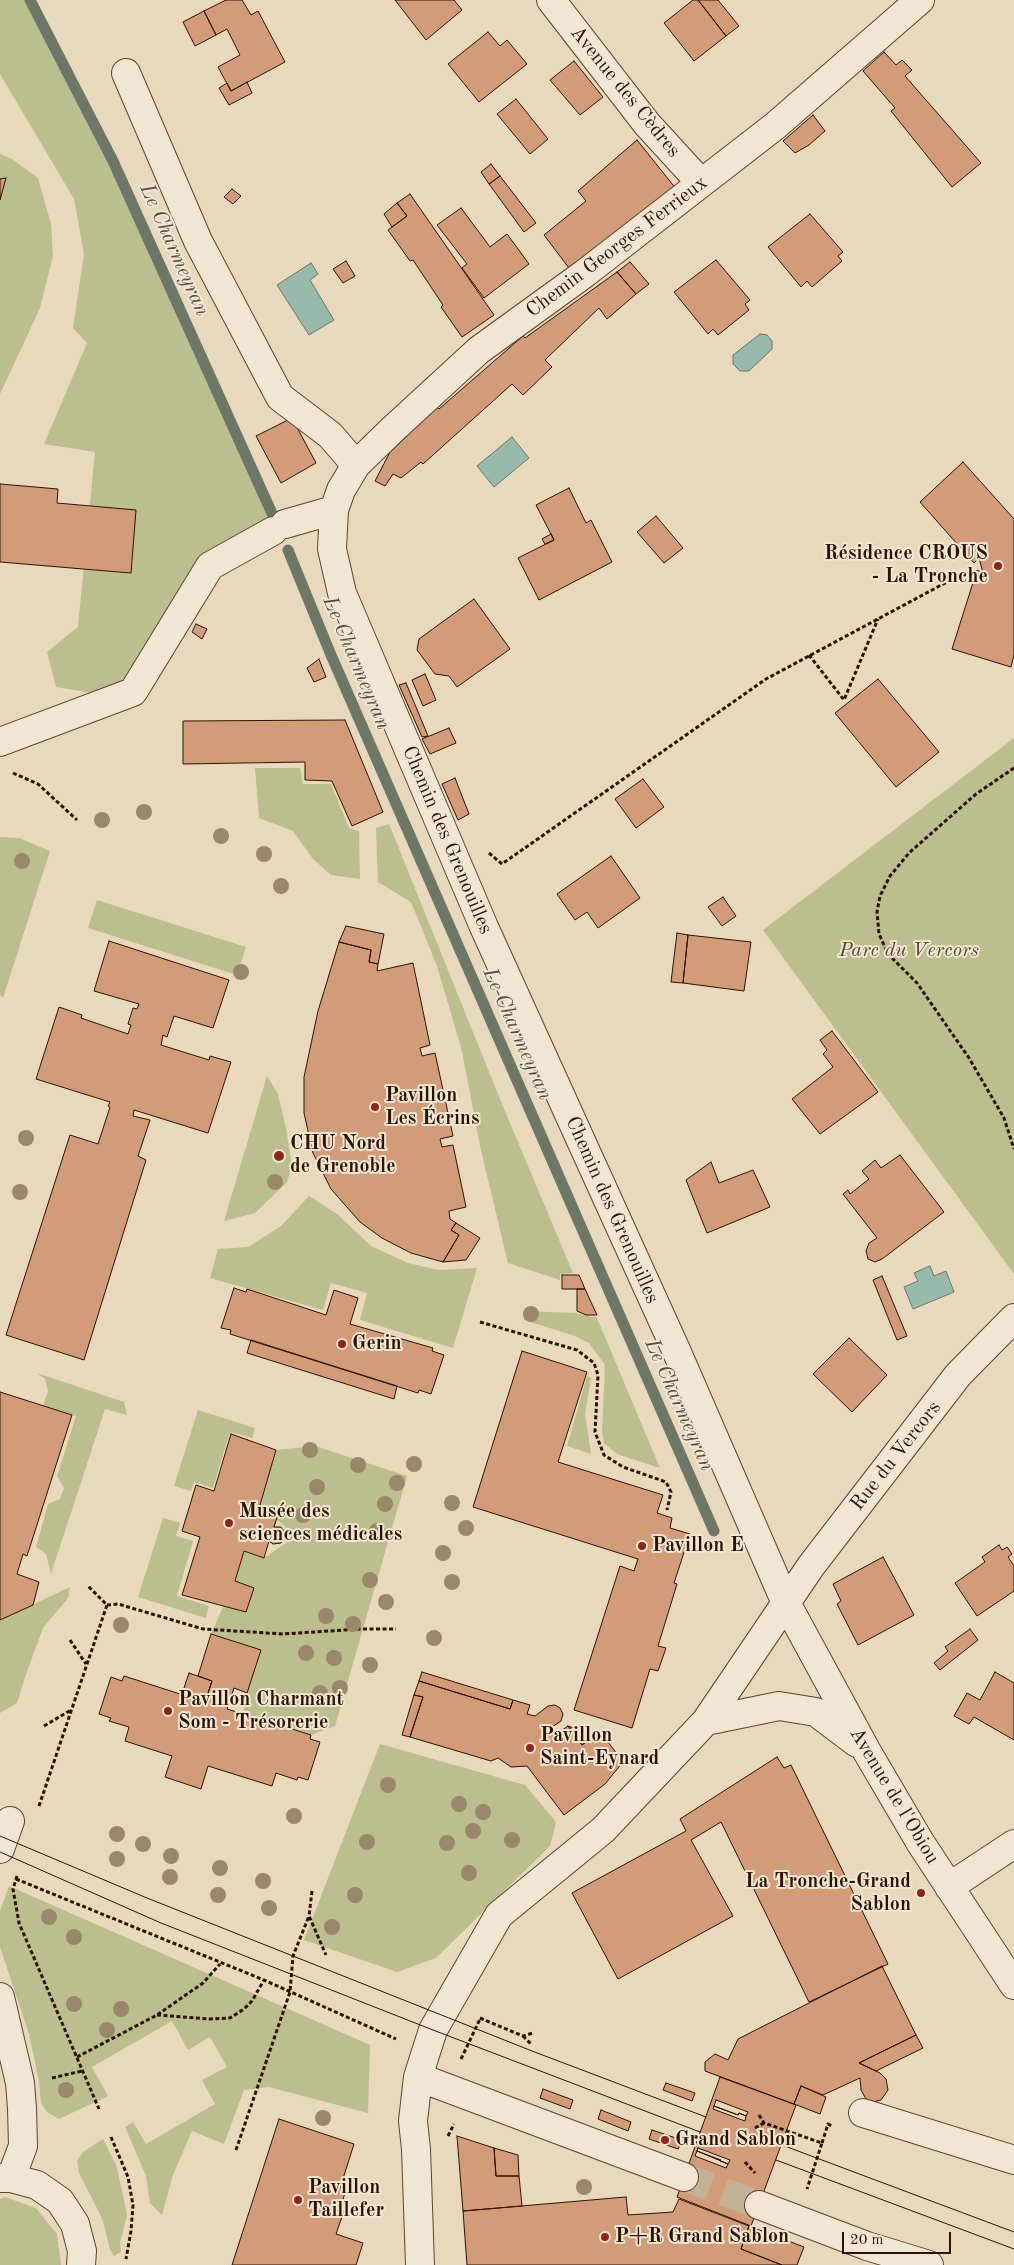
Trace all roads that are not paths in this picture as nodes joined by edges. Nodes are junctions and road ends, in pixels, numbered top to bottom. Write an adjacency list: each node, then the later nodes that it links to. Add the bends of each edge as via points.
1 (551, 0): 4 (street, Avenue des Cèdres, via 647,124)
2 (920, 0): 4 (street, Chemin Georges Ferrieux, via 775,126)
3 (126, 73): 5 (street, via 198,241 280,397 330,435)
4 (701, 183): 5 (street, Chemin Georges Ferrieux, via 584,274 478,350)
5 (356, 465): 6 (street, Chemin Georges Ferrieux)
6 (334, 510): 7 (street, via 279,528 210,566 133,692); 9 (street, Chemin des Grenouilles, via 332,549 342,593 484,927 676,1350)
7 (0, 742)
8 (1014, 1318): 9 (street, Rue du Vercors, via 958,1375)
9 (785, 1601): 10 (street, Rue du Vercors); 11 (street, Avenue de l'Obiou)
10 (706, 1721): 11 (street, via 779,1706 816,1712); 18 (street, Rue du Vercors, via 603,1830 499,1915 447,2005)
11 (866, 1750): 15 (street, Avenue de l'Obiou)
12 (10, 1821): 14 (street)
13 (1014, 1844): 15 (street)
14 (0, 1849)
15 (949, 1887): 16 (street, Avenue de l'Obiou)
16 (1014, 1985)
17 (0, 1997): 22 (street, via 20,2083 22,2108 23,2146)
18 (425, 2053): 21 (street); 25 (street, via 413,2121)
19 (863, 2113): 20 (street)
20 (1014, 2160)
21 (684, 2177)
22 (5, 2178): 24 (street, via 38,2185 60,2201 75,2224 82,2251)
23 (759, 2205): 26 (street, via 867,2246)
24 (81, 2265)
25 (420, 2265)
26 (929, 2265)

